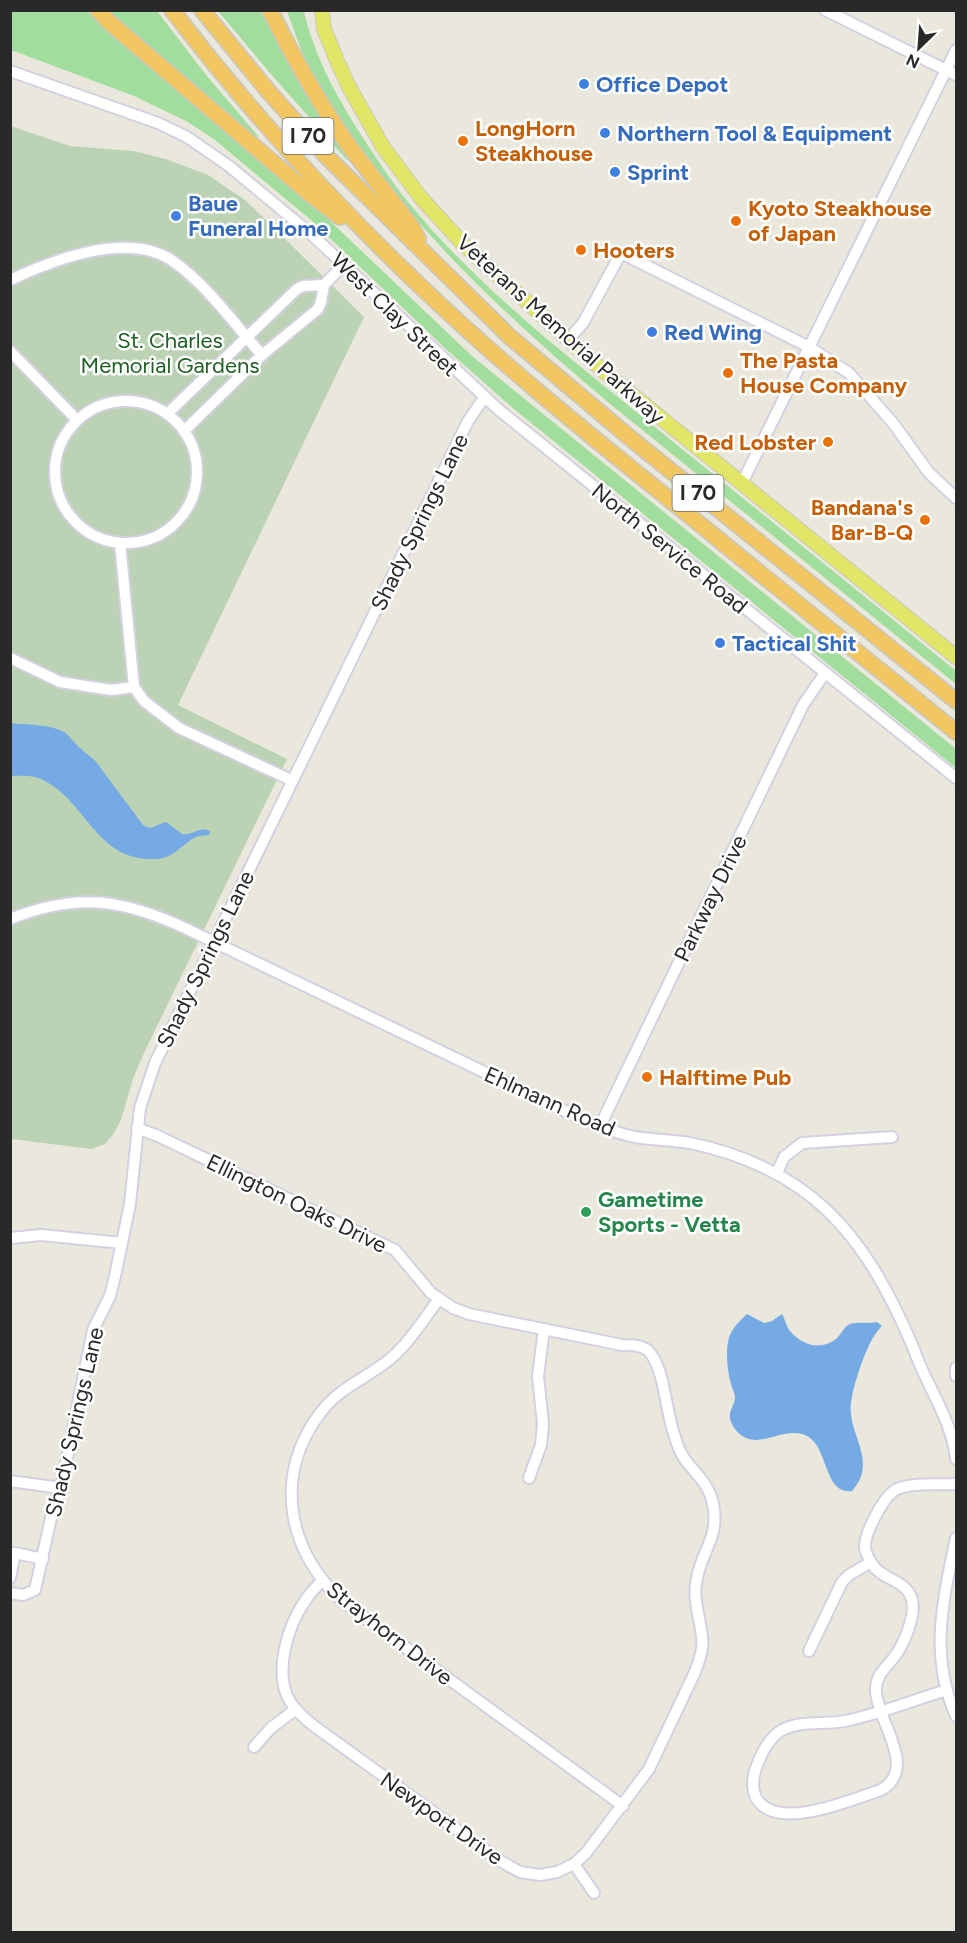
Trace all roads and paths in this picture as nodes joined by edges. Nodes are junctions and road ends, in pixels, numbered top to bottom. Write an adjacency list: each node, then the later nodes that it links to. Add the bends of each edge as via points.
1 (98, 10): 12 (highway, via 311,195)
2 (172, 10): 12 (highway, I 70, via 250,107)
3 (202, 10): 13 (highway, I 70, via 325,155)
4 (270, 10): 13 (highway, via 326,111 411,226)
5 (310, 10): 8 (main road)
6 (322, 10): 8 (main road, Veterans Memorial Parkway)
7 (825, 10): 11 (street)
8 (324, 29): 18 (main road, Veterans Memorial Parkway, via 349,87 401,173 464,245)
9 (957, 50): 11 (street)
10 (10, 71): 14 (street, West Clay Street, via 134,113 187,137 267,196)
11 (952, 73): 19 (street)
12 (378, 246): 35 (highway, I 70, via 538,393)
13 (424, 253): 34 (highway, I 70, via 510,337 564,383)
14 (344, 264): 16 (street); 22 (street, West Clay Street)
15 (10, 280): 17 (street, via 36,268 110,248 160,254 195,280)
16 (324, 285): 17 (street, via 297,289); 21 (street, via 318,309)
17 (247, 338): 21 (street); 24 (street)
18 (568, 340): 19 (street, via 583,323 621,253); 27 (main road, Veterans Memorial Parkway)
19 (809, 347): 27 (street); 28 (street, via 849,373 864,388 929,473)
20 (10, 351): 25 (street)
21 (262, 356): 26 (street)
22 (470, 385): 23 (street, North Service Road)
23 (484, 398): 32 (street, North Service Road); 37 (street, Shady Springs Lane, via 468,421)
24 (167, 414): 25 (street, via 150,405 112,402); 26 (street)
25 (77, 420): 29 (street, via 64,436 57,454 58,495 82,528)
26 (184, 430): 29 (street, via 197,468 188,507 176,523 159,535 140,542)
27 (742, 483): 30 (main road, Veterans Memorial Parkway)
28 (957, 498)
29 (120, 543): 33 (street)
30 (957, 657)
31 (10, 658): 33 (street, via 60,682 111,690)
32 (825, 673): 36 (street, North Service Road); 40 (street, Parkway Drive, via 803,705)
33 (134, 687): 37 (street, via 144,701 179,728)
34 (957, 701)
35 (957, 732)
36 (957, 778)
37 (291, 780): 39 (street, Shady Springs Lane)
38 (10, 919): 39 (street, Ehlmann Road, via 61,904 110,903 149,912)
39 (213, 942): 40 (street, Ehlmann Road); 41 (street, Shady Springs Lane, via 146,1084)
40 (600, 1126): 43 (street, Ehlmann Road, via 635,1137 725,1152)
41 (137, 1128): 45 (street, Shady Springs Lane); 46 (street, Ellington Oaks Drive, via 395,1250)
42 (892, 1137): 43 (street, via 802,1143 784,1157)
43 (777, 1173): 51 (street, Ehlmann Road, via 830,1211 876,1271 942,1407)
44 (10, 1238): 45 (street, via 41,1235)
45 (122, 1243): 55 (street, Shady Springs Lane, via 110,1296 91,1339)
46 (439, 1299): 47 (street, Ellington Oaks Drive, via 469,1314); 60 (street, Strayhorn Drive, via 391,1358 335,1396 310,1427 301,1446 294,1469 292,1512 302,1546)
47 (544, 1329): 48 (street, Ellington Oaks Drive); 52 (street, via 538,1376 541,1446)
48 (650, 1351): 68 (street, Newport Drive, via 658,1368 674,1437 684,1458 709,1489 715,1522 696,1583 703,1639 698,1664 650,1769)
49 (957, 1368): 50 (street)
50 (957, 1376)
51 (957, 1459)
52 (529, 1478)
53 (10, 1481): 55 (street)
54 (957, 1484): 58 (street, via 914,1486 897,1489 888,1496 866,1538 865,1548)
55 (61, 1488): 57 (street, Shady Springs Lane)
56 (957, 1538): 63 (street, via 939,1635)
57 (43, 1559): 59 (street, via 15,1553); 61 (street, Shady Springs Lane, via 35,1590 23,1595)
58 (872, 1562): 62 (street, via 842,1582); 65 (street, via 881,1573 904,1587 913,1607 896,1655 879,1678 876,1688)
59 (10, 1578)
60 (322, 1581): 64 (street, Newport Drive, via 307,1597 284,1652 284,1687); 68 (street, Strayhorn Drive, via 346,1604)
61 (10, 1593)
62 (809, 1651)
63 (947, 1690): 65 (street); 66 (street)
64 (296, 1709): 67 (street); 69 (street, Newport Drive, via 502,1862 520,1872 540,1875)
65 (881, 1711): 65 (street, via 846,1721 790,1726 776,1734 769,1741 753,1779 760,1804 776,1812 807,1812 889,1786 897,1776 897,1756)
66 (957, 1716)
67 (254, 1746)
68 (623, 1806): 69 (street, Newport Drive)
69 (574, 1864): 70 (street)
70 (594, 1893)

